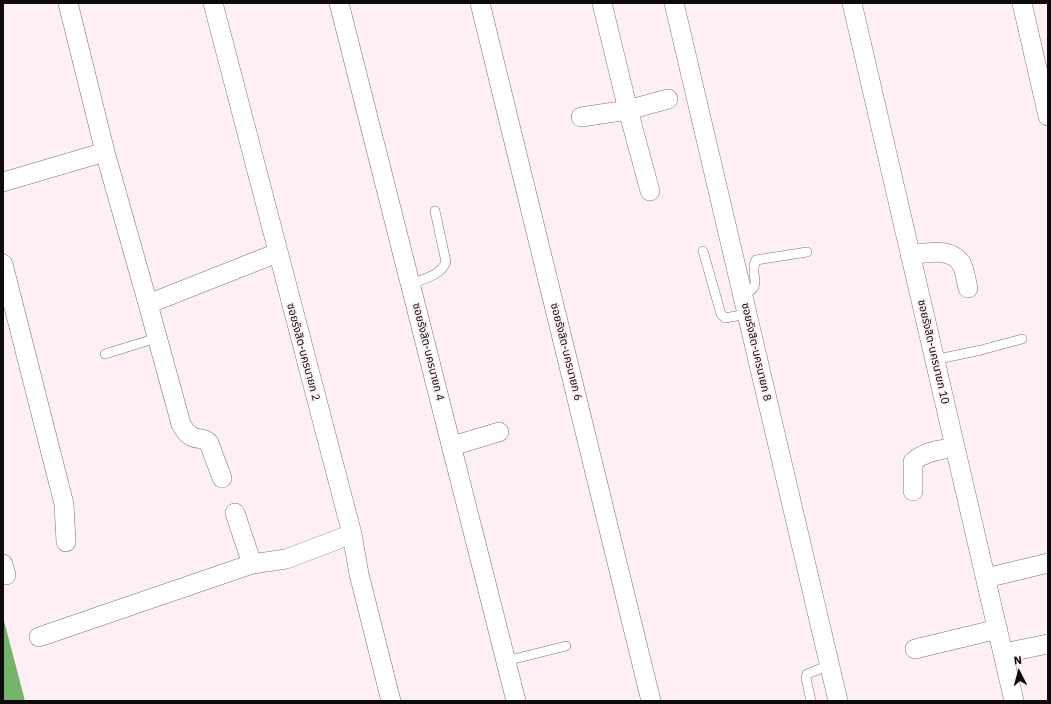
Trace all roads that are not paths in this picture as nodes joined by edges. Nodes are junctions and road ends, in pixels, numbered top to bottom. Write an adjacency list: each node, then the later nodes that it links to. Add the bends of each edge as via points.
1 (68, 3): 13 (street)
2 (213, 3): 19 (street, ซอยรังสิต-นครนายก 2)
3 (339, 3): 22 (street, ซอยรังสิต-นครนายก 4)
4 (480, 3): 52 (street, ซอยรังสิต-นครนายก 6)
5 (602, 3): 10 (street)
6 (674, 3): 24 (street, ซอยรังสิต-นครนายก 8)
7 (852, 3): 20 (street, ซอยรังสิต-นครนายก 10)
8 (1022, 3): 11 (street)
9 (668, 99): 10 (street)
10 (628, 110): 12 (street); 15 (street)
11 (1048, 116)
12 (581, 118)
13 (105, 152): 14 (street); 25 (street)
14 (3, 182)
15 (650, 191)
16 (435, 211): 22 (lane, via 446,262 438,273)
17 (703, 251): 26 (lane, via 721,314 725,318)
18 (808, 252): 24 (lane, via 756,260 753,267 754,288)
19 (277, 253): 25 (street); 37 (street, ซอยรังสิต-นครนายก 2)
20 (910, 255): 23 (street, via 930,252 944,253 952,257 960,263); 30 (street, ซอยรังสิต-นครนายก 10)
21 (3, 264): 38 (street, via 64,504)
22 (410, 284): 32 (street, ซอยรังสิต-นครนายก 4)
23 (968, 288)
24 (742, 295): 26 (street, ซอยรังสิต-นครนายก 8)
25 (148, 304): 27 (street)
26 (747, 314): 49 (street, ซอยรังสิต-นครนายก 8)
27 (157, 338): 29 (lane); 34 (street, via 181,424 193,437 206,439)
28 (1022, 339): 30 (lane)
29 (105, 354)
30 (934, 360): 33 (street, ซอยรังสิต-นครนายก 10)
31 (499, 432): 32 (street)
32 (452, 446): 48 (street, ซอยรังสิต-นครนายก 4)
33 (955, 448): 35 (street, via 925,453 913,462); 41 (street, ซอยรังสิต-นครนายก 10)
34 (222, 478)
35 (913, 491)
36 (235, 513): 40 (street)
37 (352, 534): 40 (street, via 286,559); 50 (street, ซอยรังสิต-นครนายก 2, via 359,574)
38 (66, 542)
39 (1048, 563): 41 (street)
40 (252, 564): 43 (street)
41 (986, 578): 42 (street, ซอยรังสิต-นครนายก 10)
42 (998, 629): 46 (street); 47 (street, ซอยรังสิต-นครนายก 10)
43 (38, 637)
44 (1048, 644): 47 (street)
45 (566, 646): 48 (lane)
46 (915, 649)
47 (1004, 653): 55 (street, ซอยรังสิต-นครนายก 10)
48 (506, 661): 51 (street, ซอยรังสิต-นครนายก 4)
49 (830, 665): 53 (lane, via 807,674); 54 (street, ซอยรังสิต-นครนายก 8)
50 (391, 701)
51 (516, 701)
52 (651, 701)
53 (810, 701)
54 (838, 701)
55 (1014, 701)

